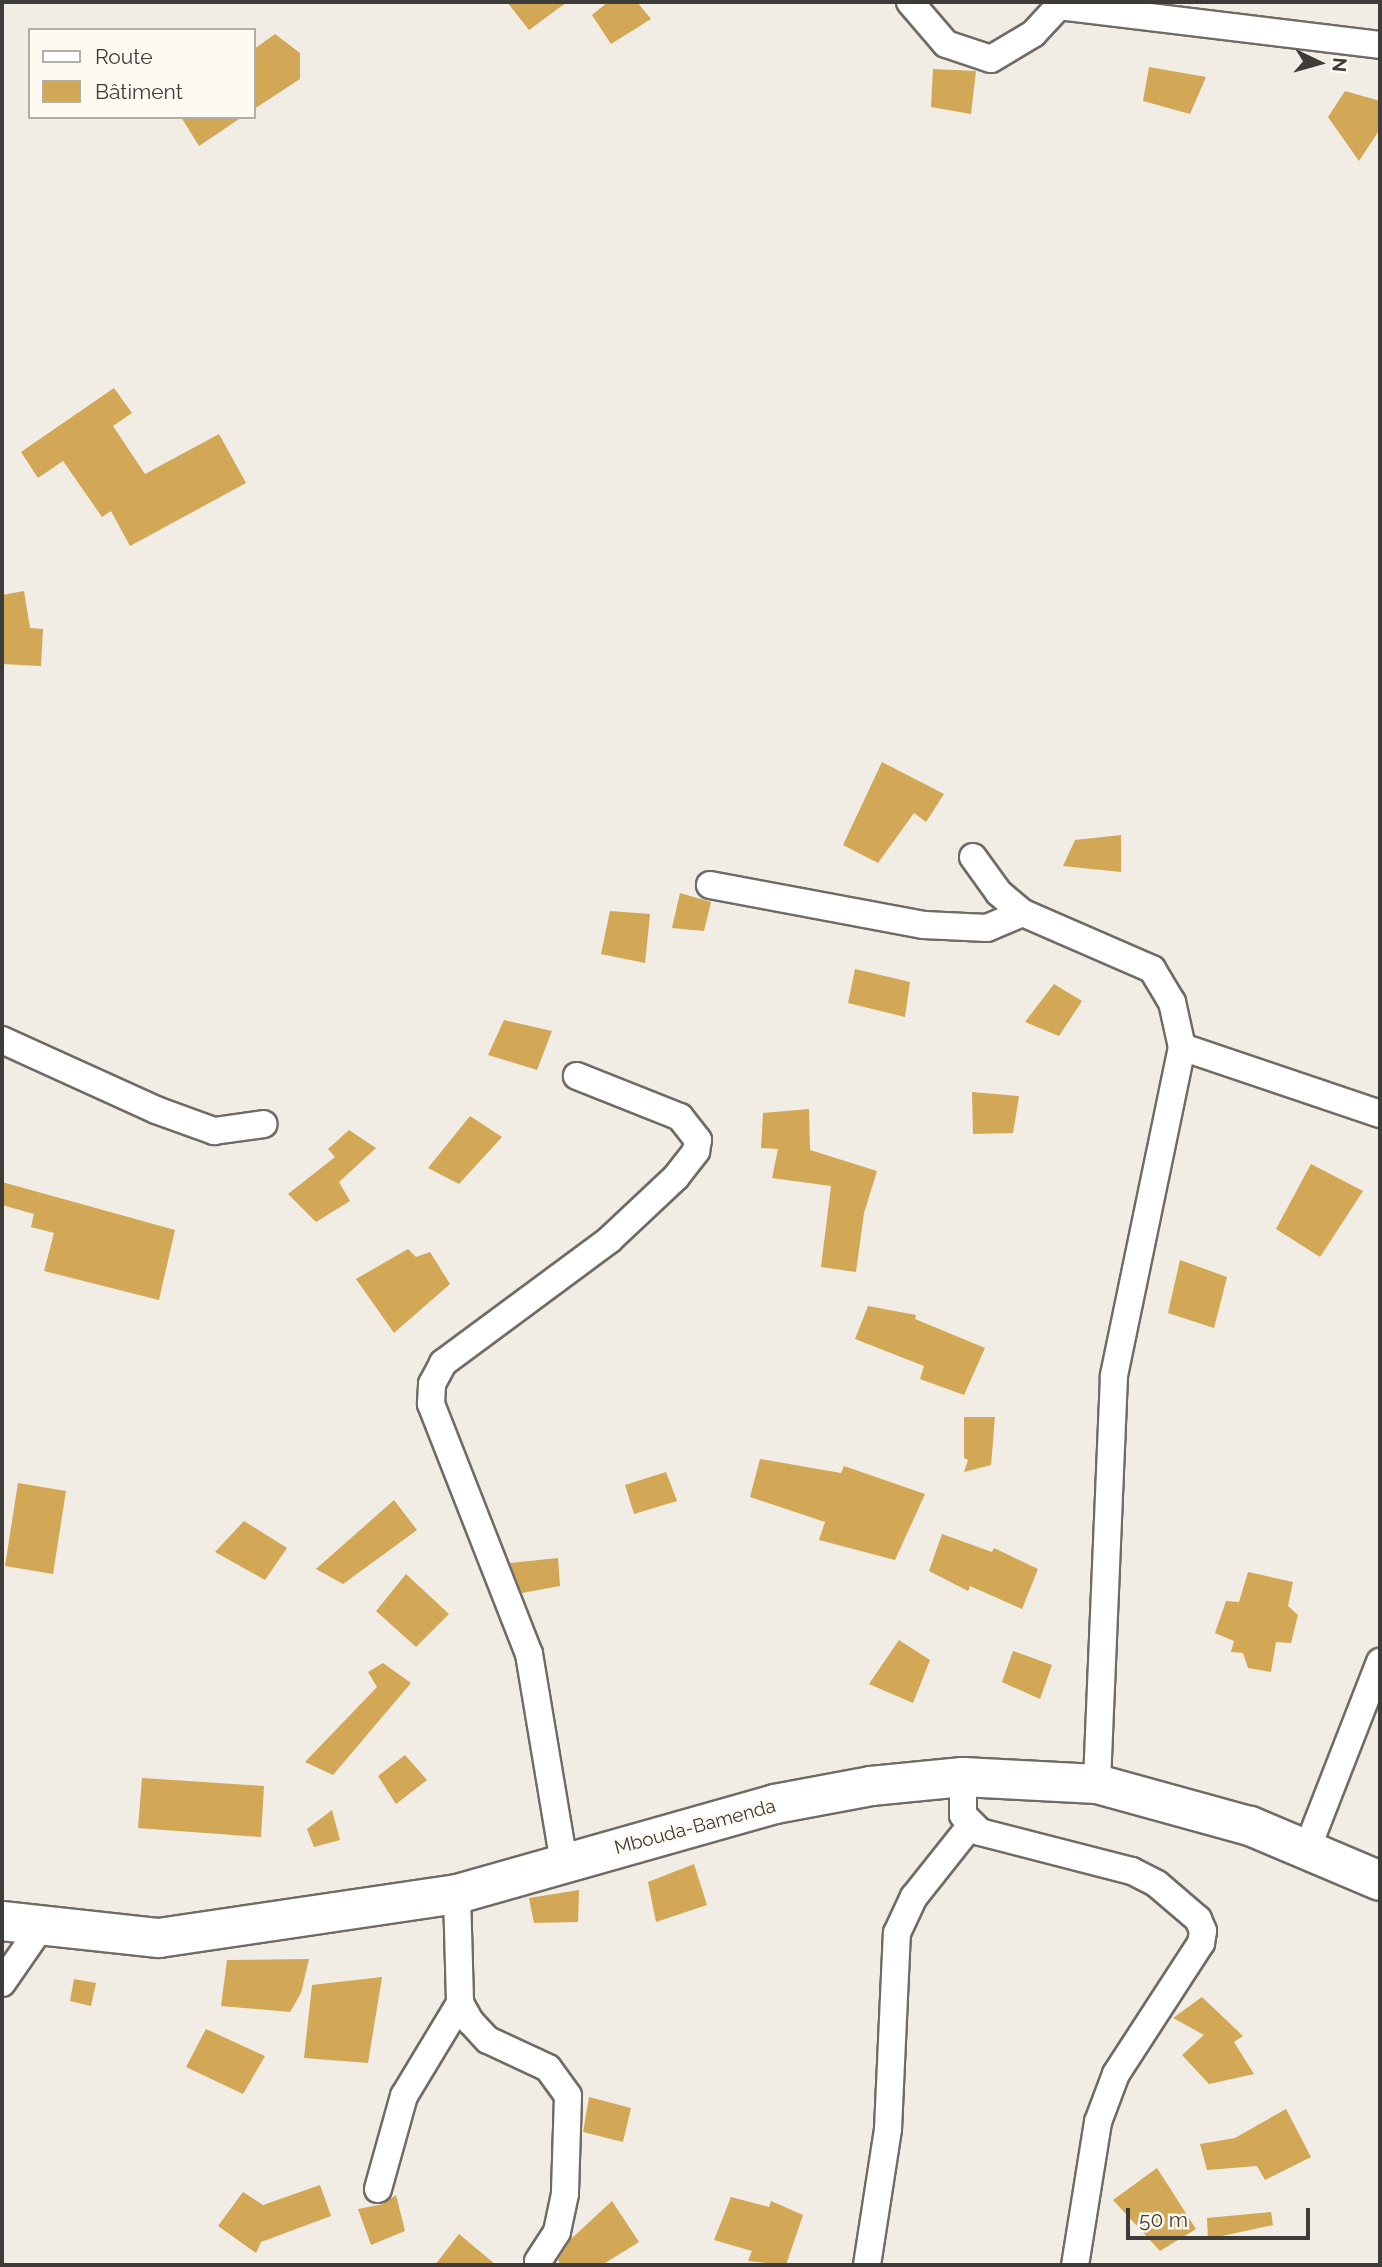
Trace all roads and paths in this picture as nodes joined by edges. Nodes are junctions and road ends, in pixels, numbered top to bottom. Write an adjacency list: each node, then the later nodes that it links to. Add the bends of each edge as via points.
1 (910, 2): 2 (street, via 946,44 991,59 1033,34)
2 (1059, 4): 3 (street)
3 (1137, 9): 4 (street)
4 (1380, 45)
5 (973, 857): 7 (street, via 999,893)
6 (710, 886): 7 (street, via 925,925 987,928)
7 (1023, 913): 9 (street, via 1152,969 1172,1002)
8 (2, 1040): 12 (street, via 156,1110 214,1131)
9 (1182, 1047): 11 (street); 15 (street, via 1114,1376)
10 (577, 1076): 18 (street, via 680,1117 698,1140 696,1150 676,1177 609,1240 443,1363 432,1384 431,1404 529,1654)
11 (1380, 1114)
12 (264, 1124)
13 (1380, 1662): 17 (street)
14 (963, 1777): 15 (highway, Mbouda-Bamenda); 16 (street, via 963,1815); 18 (highway, Mbouda-Bamenda, via 871,1786 775,1804)
15 (1097, 1784): 17 (highway, Mbouda-Bamenda, via 1250,1826)
16 (971, 1825): 27 (street, via 914,1897 897,1933 888,2129); 28 (street, via 1002,1841 1132,1871 1157,1884 1198,1919 1203,1931 1202,1943 1116,2074 1098,2122)
17 (1307, 1849): 19 (highway, Mbouda-Bamenda)
18 (564, 1863): 20 (highway, Mbouda-Bamenda)
19 (1380, 1881)
20 (457, 1894): 22 (highway, Mbouda-Bamenda, via 159,1938); 24 (street)
21 (2, 1921): 22 (highway, Mbouda-Bamenda)
22 (43, 1924): 23 (street)
23 (2, 1983)
24 (460, 2003): 25 (street, via 404,2096); 26 (street, via 488,2040 548,2068 568,2096 565,2194 557,2232)
25 (378, 2189)
26 (538, 2260)
27 (866, 2265)
28 (1075, 2265)

